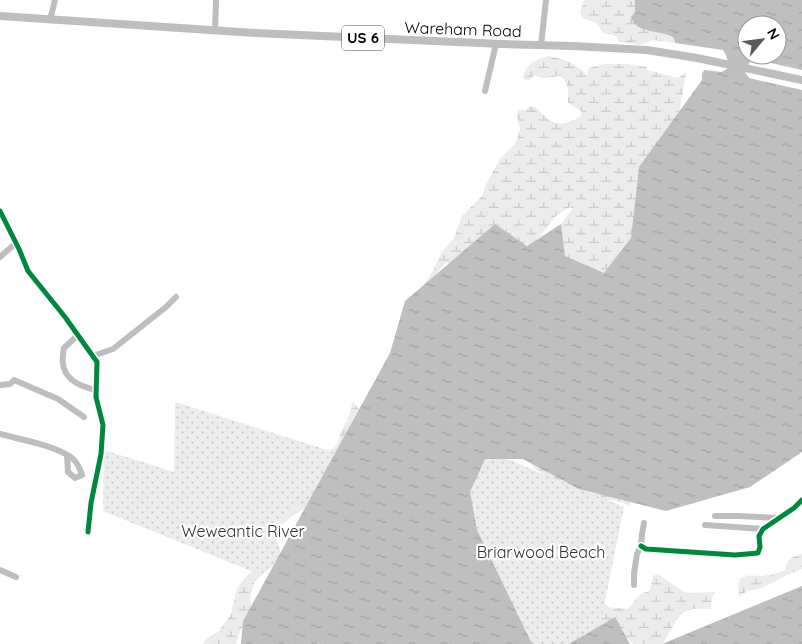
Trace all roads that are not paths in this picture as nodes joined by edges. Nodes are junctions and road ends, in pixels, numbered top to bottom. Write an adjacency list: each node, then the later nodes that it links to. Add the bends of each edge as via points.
1 (56, 0): 5 (street)
2 (216, 0): 6 (street)
3 (546, 0): 8 (street)
4 (0, 16): 5 (main road, Wareham Road / US 6)
5 (50, 20): 6 (main road, Wareham Road / US 6)
6 (215, 31): 7 (main road, Wareham Road / US 6)
7 (496, 44): 8 (main road, Wareham Road / US 6); 10 (street)
8 (541, 46): 9 (main road, Wareham Road / US 6, via 647,50)
9 (802, 80)
10 (485, 91)
11 (0, 211): 12 (street)
12 (16, 243): 13 (street); 15 (street, via 28,271)
13 (0, 257)
14 (176, 297): 16 (street, via 113,349)
15 (78, 335): 16 (street); 18 (street, via 64,348 62,364 71,379 85,388)
16 (93, 356): 18 (street, via 97,362)
17 (0, 385): 19 (street, via 14,380 58,399)
18 (96, 390): 28 (street, via 103,425 102,454)
19 (84, 417)
20 (0, 434): 21 (street)
21 (67, 455)
22 (802, 500): 24 (street)
23 (715, 516): 24 (street)
24 (781, 518): 27 (street)
25 (644, 523): 29 (street)
26 (705, 524): 27 (street)
27 (763, 529): 29 (street, via 758,553 735,555 646,549)
28 (88, 532)
29 (641, 546): 32 (street, via 637,554)
30 (0, 570): 31 (street)
31 (16, 577)
32 (634, 585)

